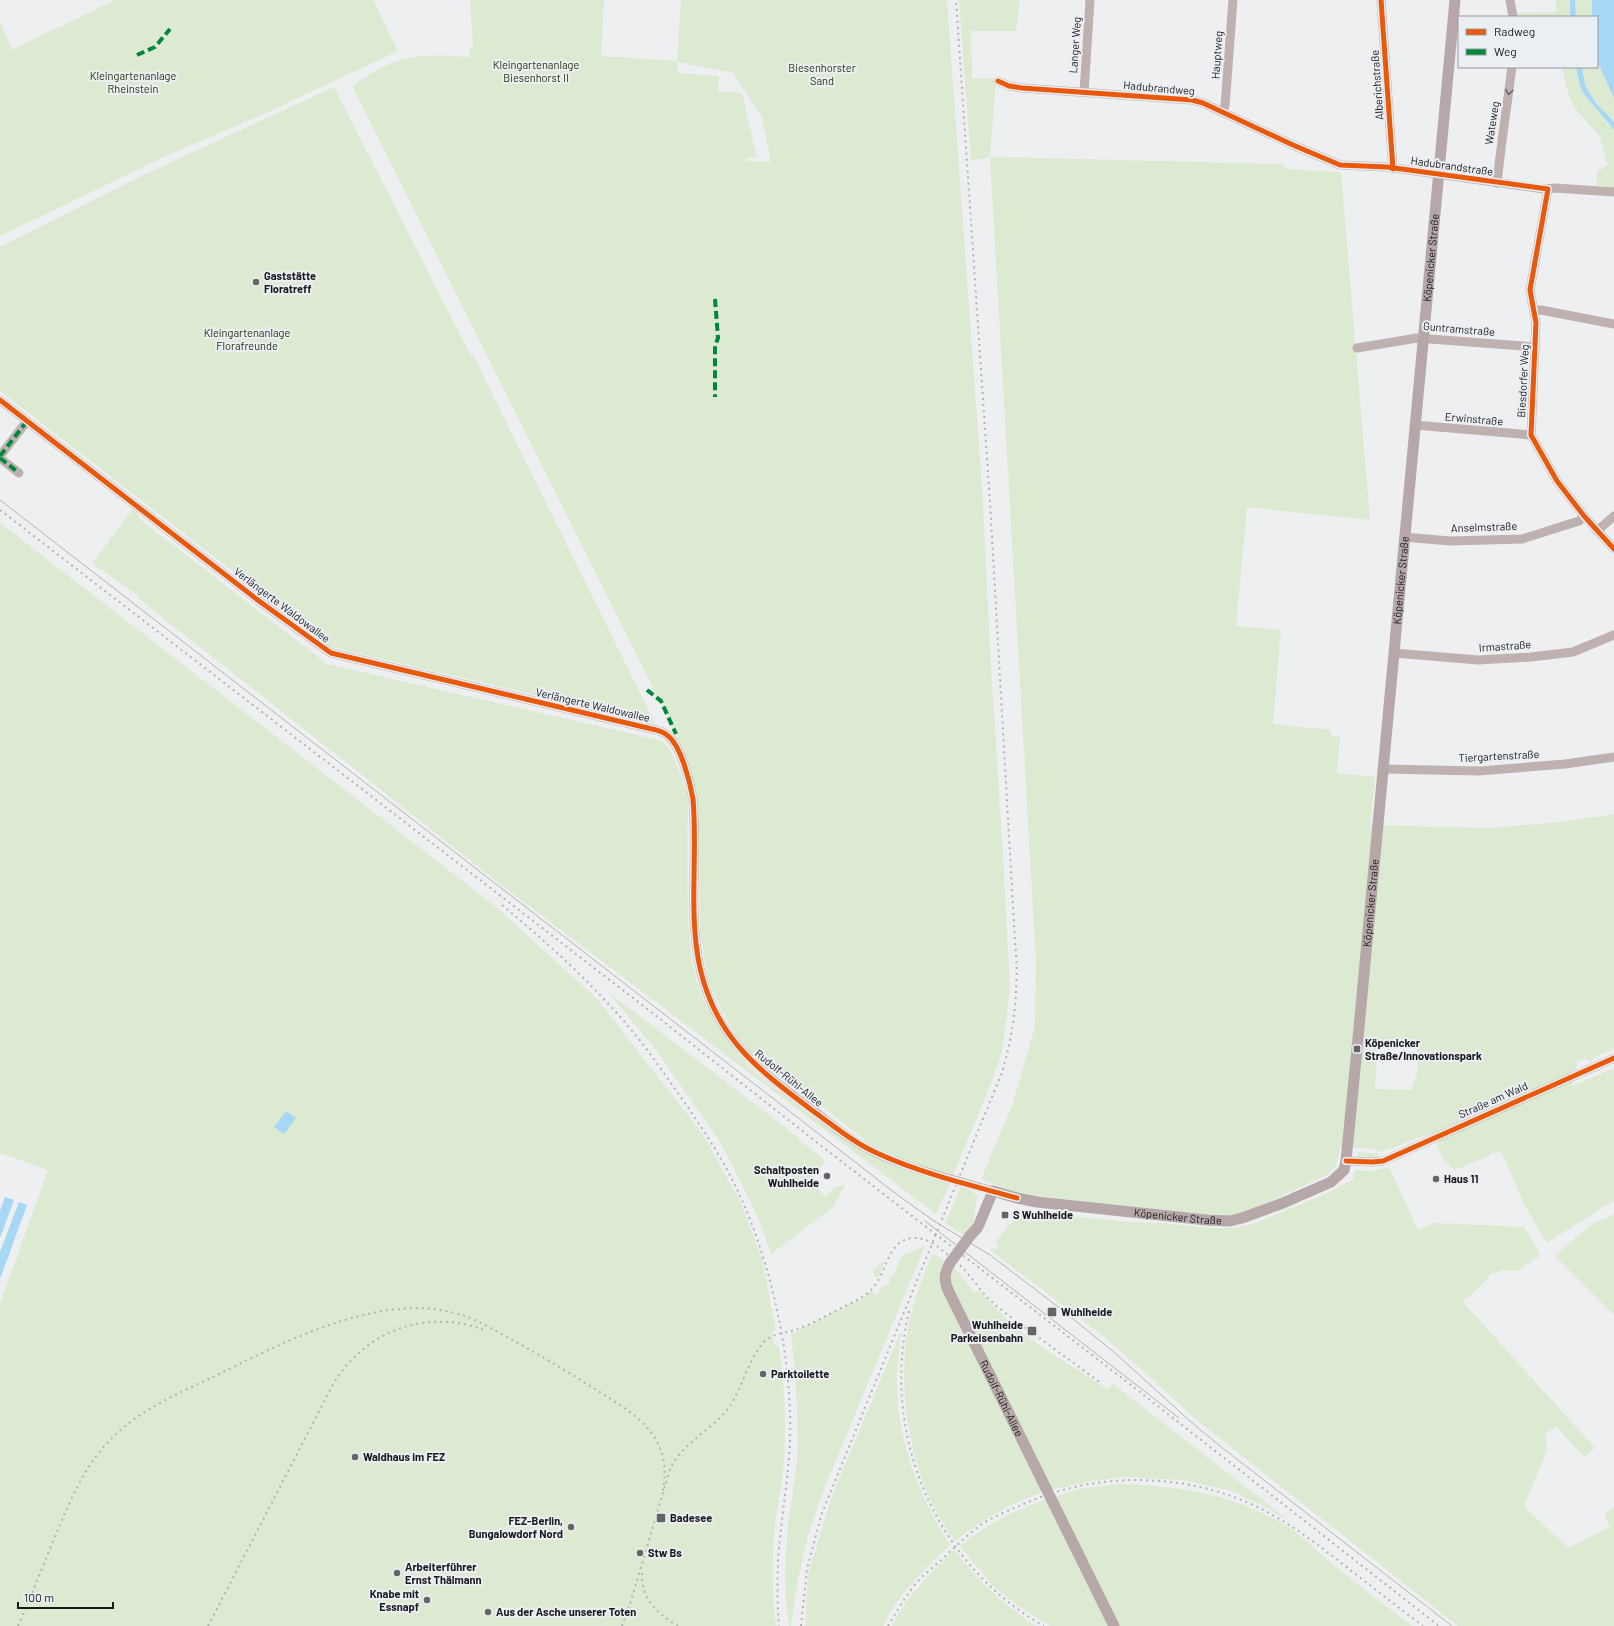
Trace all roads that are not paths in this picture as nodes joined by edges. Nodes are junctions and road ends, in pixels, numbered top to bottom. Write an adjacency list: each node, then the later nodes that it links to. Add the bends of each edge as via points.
1 (1090, 0): 9 (street, Langer Weg)
2 (1233, 0): 10 (street, Hauptweg, via 1225,106)
3 (1381, 0): 12 (street, Alberichstraße)
4 (1455, 0): 13 (main road, Köpenicker Straße)
5 (1510, 0): 6 (street)
6 (1513, 16)
7 (1512, 68): 14 (street, Wateweg, one-way to 14)
8 (998, 81): 9 (street, Hadubrandweg, via 1022,88)
9 (1084, 92): 10 (street, Hadubrandweg, via 1192,100)
10 (1222, 112): 11 (street, Hadubrandweg)
11 (1307, 151): 12 (street, Hadubrandstraße, via 1340,164)
12 (1393, 169): 13 (street, Hadubrandstraße)
13 (1439, 175): 14 (street, Hadubrandstraße); 19 (main road, Köpenicker Straße)
14 (1497, 182): 15 (street, Hadubrandstraße)
15 (1548, 189): 16 (street, Hadubrandstraße); 17 (street, Biesdorfer Weg, via 1530,290)
16 (1614, 192)
17 (1534, 311): 18 (street, via 1541,310); 20 (street, Biesdorfer Weg)
18 (1614, 324)
19 (1424, 338): 20 (street, Guntramstraße); 21 (street, Guntramstraße); 24 (main road, Köpenicker Straße)
20 (1535, 347): 25 (street, Biesdorfer Weg)
21 (1357, 348)
22 (0, 400): 23 (street, Verlängerte Waldowallee)
23 (27, 421): 26 (street); 35 (street, Verlängerte Waldowallee, via 331,654 661,731)
24 (1415, 425): 25 (street, Erwinstraße); 31 (main road, Köpenicker Straße)
25 (1531, 435): 28 (street, via 1557,481)
26 (0, 457): 27 (street)
27 (19, 473)
28 (1584, 516): 30 (street); 31 (street, Anselmstraße, via 1579,521 1522,539 1450,541)
29 (1614, 516): 30 (street)
30 (1597, 531): 32 (street)
31 (1404, 537): 34 (main road, Köpenicker Straße)
32 (1614, 549)
33 (1614, 635): 34 (street, Irmastraße, via 1573,652 1530,656 1478,660)
34 (1394, 653): 37 (main road, Köpenicker Straße)
35 (671, 738): 40 (street, Rudolf-Rühl-Allee, via 685,770 693,799 696,932 700,969 715,1011 734,1042 763,1072 859,1144 901,1164)
36 (1614, 757): 37 (street, Tiergartenstraße, via 1480,771)
37 (1384, 769): 39 (main road, Köpenicker Straße)
38 (1614, 1058): 39 (street, Straße am Wald, via 1380,1162)
39 (1346, 1161): 40 (main road, Köpenicker Straße, via 1344,1170 1331,1182 1253,1215 1230,1221 1037,1202)
40 (993, 1191): 41 (main road, Rudolf-Rühl-Allee, bridge, via 978,1226 945,1271 948,1290)
41 (1114, 1626)

